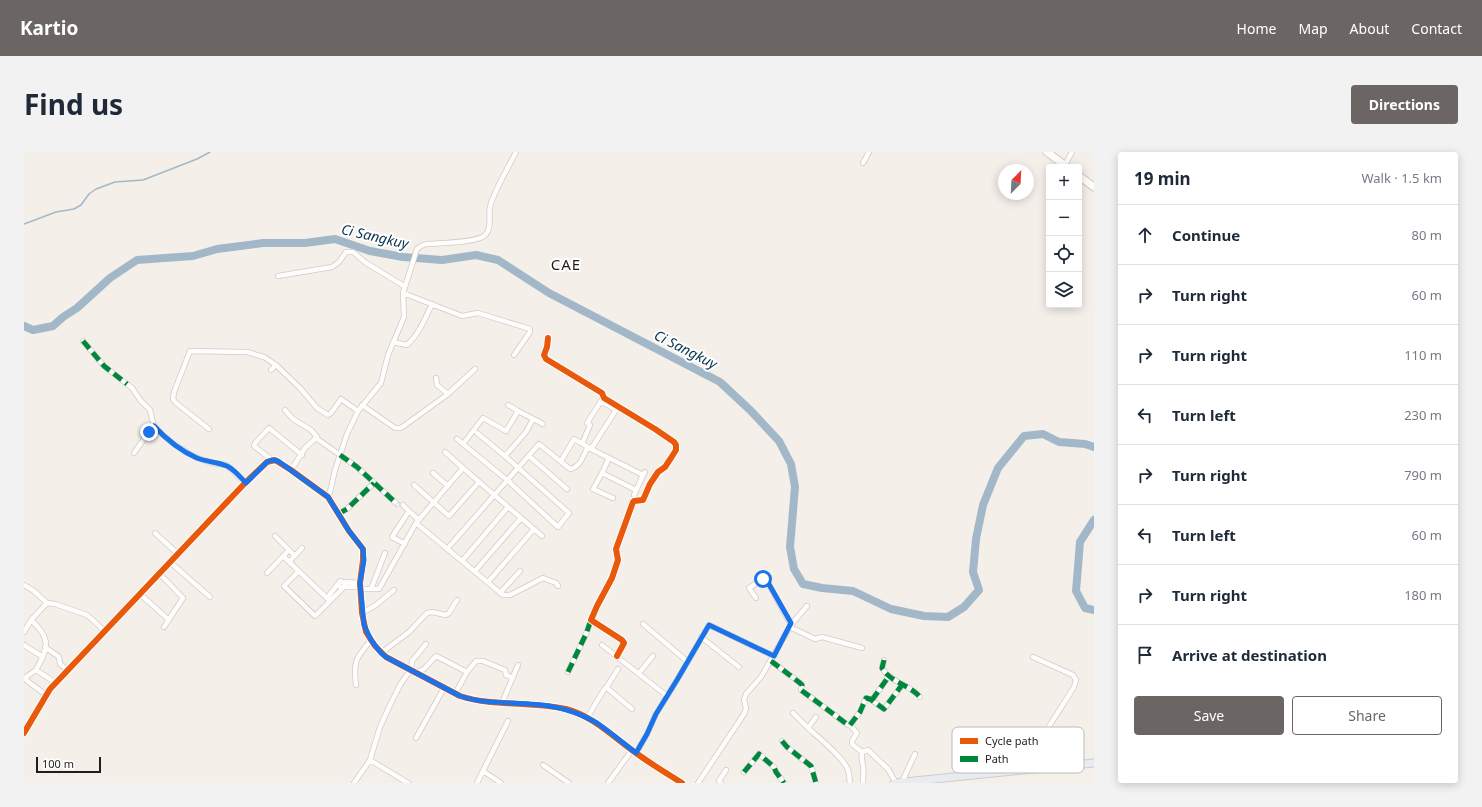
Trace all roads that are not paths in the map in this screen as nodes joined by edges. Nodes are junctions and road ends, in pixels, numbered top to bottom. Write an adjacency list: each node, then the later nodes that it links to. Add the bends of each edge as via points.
1 (516, 152): 11 (street, via 490,206 490,227 486,234 464,241 420,246)
2 (868, 152): 5 (street)
3 (1047, 152): 6 (main road)
4 (1072, 152): 7 (street)
5 (863, 163)
6 (1063, 164)
7 (1067, 164)
8 (1082, 178): 9 (main road)
9 (1094, 187)
10 (278, 276): 11 (street, via 335,266 349,251)
11 (404, 286): 12 (street)
12 (403, 293): 13 (street); 16 (street, via 404,317)
13 (432, 304): 16 (street, via 418,334 407,345); 17 (street, via 462,316 478,313 530,329)
14 (548, 338): 107 (street, via 544,355 546,359 600,392 604,398 676,445 676,450 665,467 658,472 642,500 633,502 616,549 618,560 609,586)
15 (83, 341): 30 (street, via 104,366 132,388 150,410)
16 (393, 342): 23 (street, via 381,383)
17 (514, 355)
18 (276, 366): 20 (street); 26 (street, via 324,412 330,415 341,399); 31 (street, via 264,357 247,352 190,352 173,399)
19 (475, 369): 22 (street)
20 (271, 370)
21 (436, 378): 22 (street, via 437,385)
22 (448, 394): 23 (street, via 398,428)
23 (362, 405): 26 (street)
24 (508, 405): 27 (street)
25 (285, 410): 33 (street, via 311,430)
26 (358, 411): 41 (street)
27 (518, 411): 28 (street); 35 (street, via 506,432 483,418)
28 (533, 419): 29 (street); 42 (street, via 526,432)
29 (543, 424)
30 (154, 426): 39 (street); 54 (street, via 187,453 232,469)
31 (209, 429)
32 (477, 433): 42 (street)
33 (316, 438): 40 (street, via 307,445); 41 (street)
34 (457, 439): 35 (street)
35 (463, 444): 52 (street)
36 (582, 444): 37 (street); 37 (street, via 590,425 587,423 601,401 616,410); 46 (street, via 574,439)
37 (590, 448): 44 (street); 46 (street, via 575,468 570,469)
38 (445, 452): 47 (street)
39 (134, 453)
40 (302, 454): 45 (street, via 269,428 254,446); 49 (street)
41 (340, 455): 55 (street); 60 (street)
42 (505, 456): 48 (street)
43 (529, 456): 46 (street, via 539,444); 48 (street); 58 (street)
44 (609, 458): 51 (street); 51 (street, via 644,474 635,492)
45 (272, 460): 49 (street); 54 (street)
46 (561, 461)
47 (463, 468): 53 (street); 57 (street)
48 (518, 468): 52 (street); 52 (street, via 569,514 558,527)
49 (291, 470): 60 (street)
50 (433, 472): 57 (street)
51 (602, 473): 61 (street, via 594,489)
52 (507, 480): 59 (street)
53 (479, 482): 59 (street); 62 (street, via 449,516)
54 (246, 483): 79 (street)
55 (374, 483): 63 (street); 67 (street, via 347,510)
56 (414, 485): 62 (street)
57 (448, 486): 62 (street)
58 (567, 489)
59 (494, 495): 65 (street); 76 (street)
60 (328, 497): 67 (street)
61 (613, 498)
62 (434, 503): 69 (street)
63 (397, 504)
64 (403, 504): 66 (street)
65 (508, 507): 68 (street); 82 (street)
66 (409, 511): 69 (street); 74 (street, via 392,536)
67 (338, 514): 92 (street, via 363,549)
68 (521, 518): 70 (street); 87 (street)
69 (418, 521): 74 (street); 76 (street)
70 (534, 529): 73 (street); 90 (street)
71 (155, 533): 79 (street)
72 (275, 536): 77 (street)
73 (542, 536)
74 (404, 544): 94 (street, via 379,590)
75 (302, 548): 81 (street)
76 (447, 549): 82 (street)
77 (289, 550): 80 (street); 81 (street)
78 (385, 553): 94 (street)
79 (178, 554): 83 (street)
80 (283, 556): 84 (street); 89 (street)
81 (295, 556): 84 (street)
82 (462, 561): 87 (street)
83 (170, 562): 88 (street); 98 (street)
84 (289, 562): 86 (street)
85 (520, 570): 96 (street)
86 (299, 571): 100 (street); 100 (street, via 284,586 315,616)
87 (474, 571): 90 (street)
88 (160, 573): 97 (street); 106 (street, via 183,598)
89 (267, 573)
90 (488, 582): 96 (street)
91 (24, 584): 102 (street)
92 (360, 586): 94 (street); 100 (street, via 342,585); 104 (street)
93 (558, 586): 96 (street, via 543,578 510,595)
94 (371, 589)
95 (394, 590): 104 (street)
96 (500, 593)
97 (140, 594): 106 (street); 111 (street)
98 (210, 597)
99 (756, 598): 109 (street, via 749,588 766,579)
100 (328, 599)
101 (457, 600): 120 (street, via 449,614 427,613 409,632)
102 (47, 603): 105 (street); 111 (street, via 87,616)
103 (807, 606): 109 (street)
104 (362, 613): 114 (street, via 366,632)
105 (31, 620): 112 (street); 118 (street, via 41,629 46,640)
106 (169, 620): 110 (street)
107 (591, 620): 121 (street, via 622,640 624,643); 135 (street)
108 (643, 624): 127 (street)
109 (791, 626): 119 (street, via 815,639 822,637); 125 (street)
110 (164, 627)
111 (104, 631): 132 (street)
112 (24, 632)
113 (701, 637): 125 (street, via 711,625); 127 (street); 129 (street)
114 (371, 640): 120 (street); 140 (street, via 357,658)
115 (426, 644): 133 (street, via 412,661)
116 (24, 645): 123 (street)
117 (602, 645): 121 (street)
118 (45, 647): 123 (street); 132 (street, via 59,657 60,664)
119 (862, 648)
120 (381, 653): 133 (street)
121 (617, 656): 136 (street)
122 (653, 656): 136 (street)
123 (43, 657): 131 (street)
124 (1034, 657): 157 (street, via 1073,675 1076,680)
125 (772, 659): 156 (street, via 802,685 800,689 804,693); 180 (street, via 746,694 744,714)
126 (884, 660): 137 (street, via 882,668)
127 (688, 662): 146 (street)
128 (518, 665): 138 (street)
129 (739, 667)
130 (618, 669): 143 (street)
131 (36, 670): 139 (street); 145 (street, via 26,677 26,680)
132 (68, 670): 139 (street)
133 (413, 671): 134 (street, via 424,669 436,656); 142 (street); 165 (street, via 400,685 383,718)
134 (467, 672): 138 (street, via 476,661 481,660 505,670 506,675); 144 (street)
135 (568, 672)
136 (638, 673): 146 (street)
137 (889, 676): 141 (street); 148 (street)
138 (513, 678): 149 (street)
139 (56, 683): 145 (street)
140 (356, 685)
141 (902, 685): 147 (street); 148 (street, via 884,709)
142 (444, 688): 144 (street); 160 (street)
143 (606, 688): 150 (street); 153 (street)
144 (455, 694): 149 (street)
145 (46, 695): 155 (street)
146 (667, 696): 162 (street, via 647,734)
147 (920, 697)
148 (872, 700): 156 (street, via 866,698)
149 (502, 703): 153 (street, via 544,705)
150 (632, 709)
151 (794, 713): 158 (street)
152 (816, 717): 158 (street)
153 (587, 718): 162 (street)
154 (508, 721): 170 (street)
155 (26, 725): 159 (street)
156 (850, 725): 163 (street, via 857,733 852,742)
157 (1048, 727)
158 (808, 728): 184 (street, via 846,766)
159 (24, 733)
160 (416, 738)
161 (782, 741): 183 (street, via 811,766)
162 (634, 752): 178 (street); 179 (street)
163 (862, 752): 185 (street); 186 (street, via 868,750 888,769)
164 (915, 754): 186 (street)
165 (370, 760): 173 (street); 174 (street)
166 (1094, 763): 167 (main road)
167 (1084, 764)
168 (543, 765): 177 (street)
169 (726, 770): 181 (street, via 719,781)
170 (483, 771): 175 (street); 176 (street)
171 (744, 772): 182 (street, via 759,754 774,767)
172 (997, 773): 186 (main road)
173 (354, 783)
174 (408, 783)
175 (477, 783)
176 (501, 783)
177 (569, 783)
178 (608, 783)
179 (682, 783)
180 (698, 783)
181 (721, 783)
182 (784, 783)
183 (816, 783)
184 (850, 783)
185 (863, 783)
186 (897, 783)

